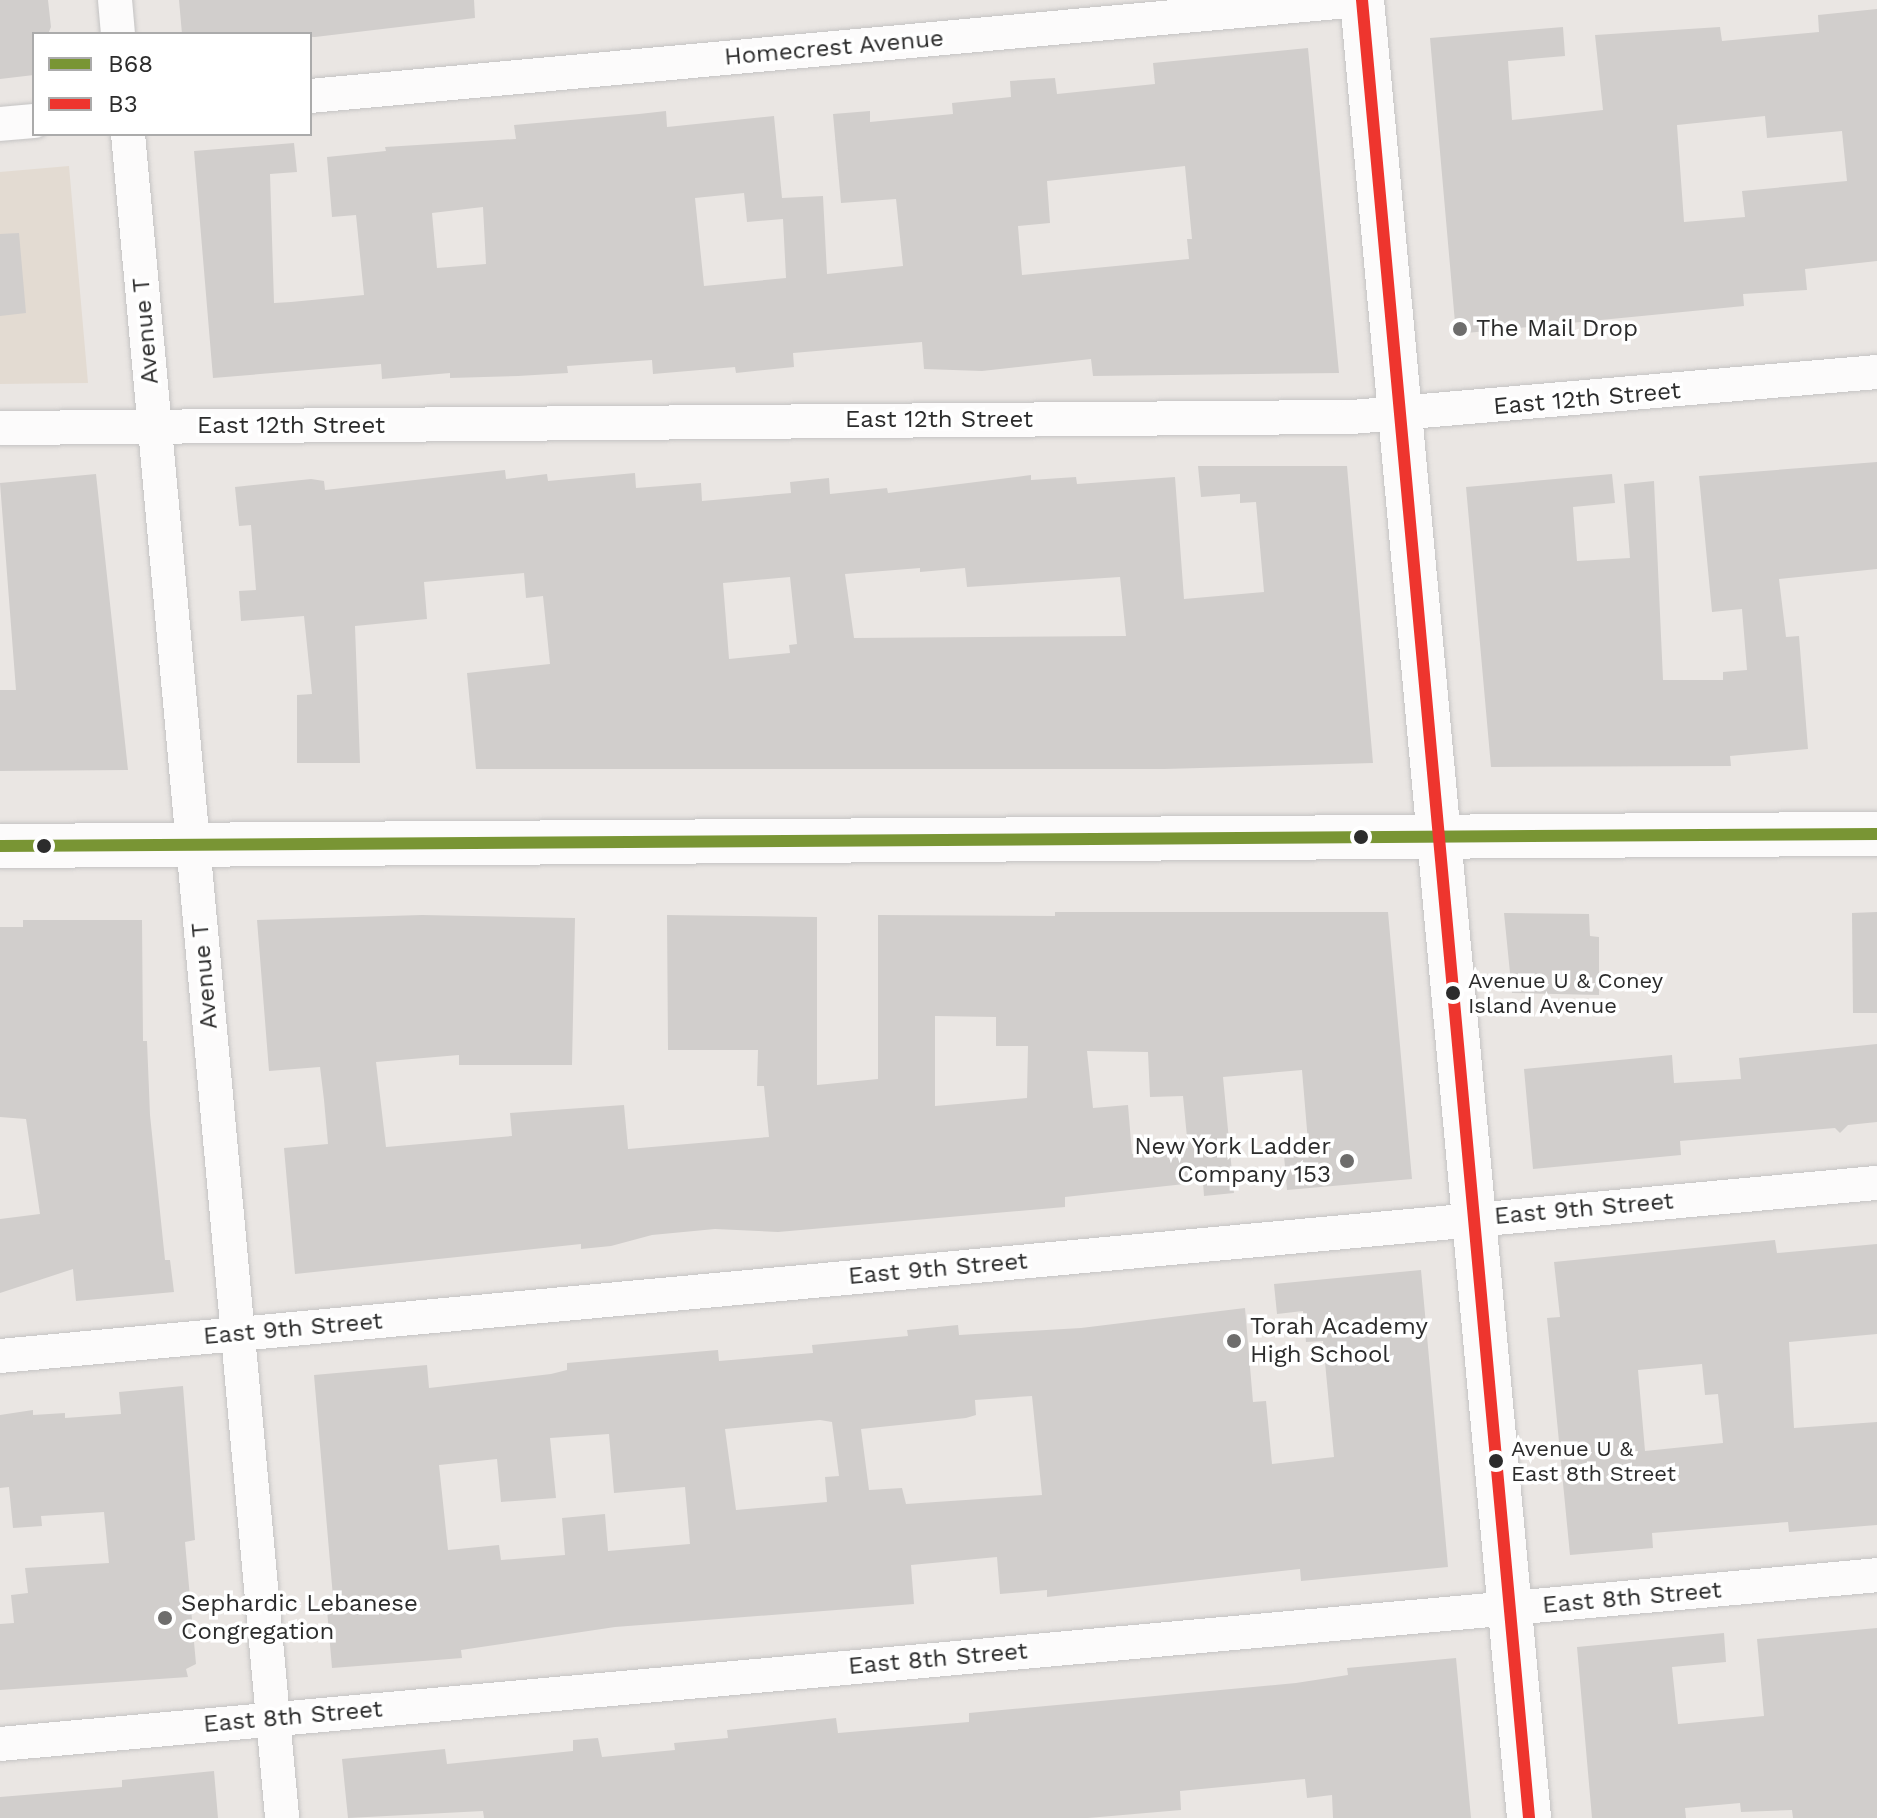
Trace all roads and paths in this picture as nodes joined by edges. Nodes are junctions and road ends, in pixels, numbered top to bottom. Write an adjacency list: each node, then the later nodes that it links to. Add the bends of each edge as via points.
1 (115, 0): 3 (street)
2 (1360, 0): 4 (street, Homecrest Avenue); 9 (main road)
3 (118, 32)
4 (312, 96)
5 (32, 121): 6 (street)
6 (0, 124)
7 (128, 136): 10 (street, Avenue T)
8 (1877, 372): 9 (street, East 12th Street)
9 (1401, 415): 10 (street, East 12th Street); 13 (main road)
10 (155, 427): 11 (street, East 12th Street); 14 (street, Avenue T)
11 (0, 428)
12 (1877, 834): 13 (main road)
13 (1439, 835): 14 (main road); 17 (main road)
14 (193, 845): 15 (main road); 18 (street, Avenue T)
15 (0, 846)
16 (1877, 1183): 17 (street, East 9th Street)
17 (1474, 1219): 18 (street, East 9th Street); 21 (main road)
18 (237, 1334): 19 (street, East 9th Street); 22 (street, Avenue T)
19 (0, 1356)
20 (1877, 1575): 21 (street, East 8th Street)
21 (1509, 1608): 22 (street, East 8th Street); 25 (main road)
22 (273, 1719): 23 (street, East 8th Street); 24 (street, Avenue T)
23 (0, 1744)
24 (282, 1818)
25 (1529, 1818)

